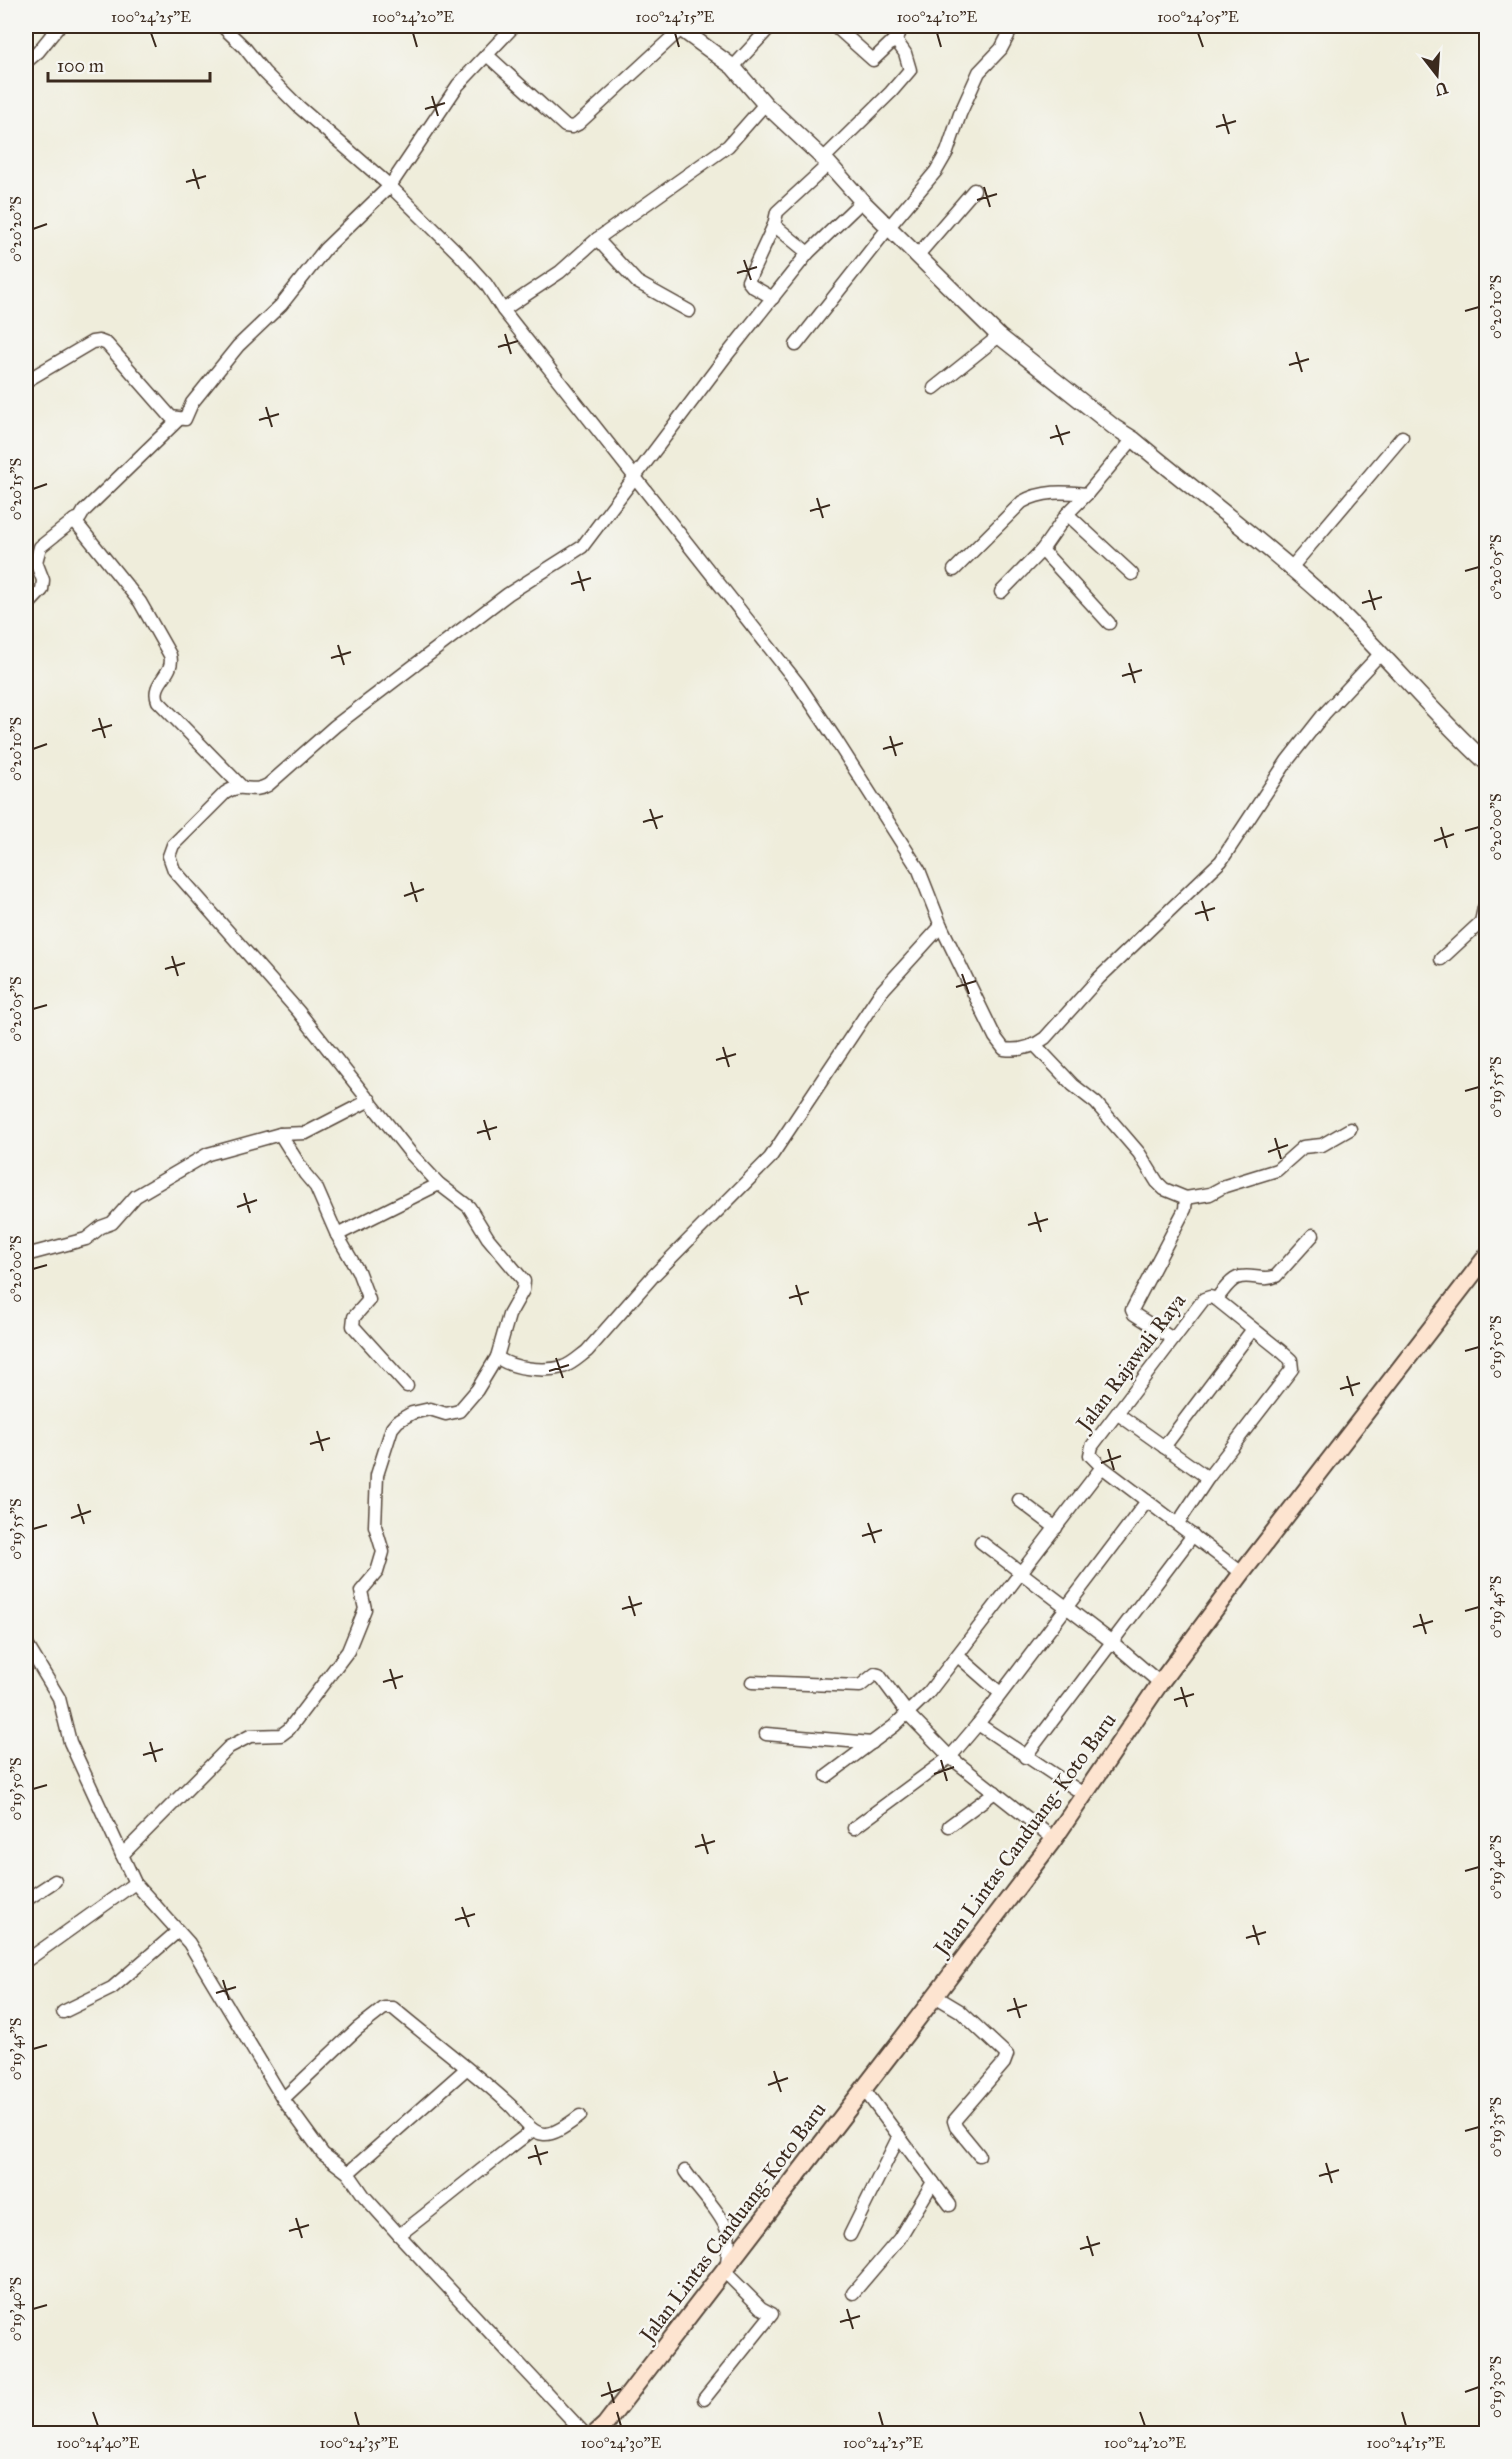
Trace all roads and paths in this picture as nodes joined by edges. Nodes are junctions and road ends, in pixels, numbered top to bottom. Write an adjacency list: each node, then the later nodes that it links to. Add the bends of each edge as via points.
1 (58, 26): 11 (street)
2 (222, 26): 15 (street, via 299,107)
3 (514, 26): 10 (street)
4 (771, 26): 12 (street)
5 (835, 26): 9 (street, via 873,60)
6 (900, 26): 9 (street)
7 (1013, 26): 19 (street, via 1001,49 979,72 936,171)
8 (679, 27): 10 (street, via 572,127 566,126); 12 (street)
9 (895, 39): 14 (street, via 910,70)
10 (487, 55): 15 (street, via 458,85)
11 (26, 62)
12 (733, 68): 13 (street)
13 (765, 104): 14 (street); 20 (street, via 728,146)
14 (826, 162): 17 (street); 18 (street, via 777,212)
15 (390, 186): 24 (street, via 460,255 486,284); 30 (street, via 325,249 280,305 238,346 192,403 185,419)
16 (974, 190): 22 (street)
17 (862, 201): 19 (street); 21 (street)
18 (774, 225): 21 (street); 23 (street, via 748,281)
19 (889, 227): 22 (street); 27 (street)
20 (597, 239): 24 (street, via 560,272); 25 (street, via 637,282)
21 (808, 253): 23 (street)
22 (917, 256): 26 (street)
23 (772, 298): 33 (street)
24 (502, 310): 33 (street)
25 (689, 311)
26 (999, 336): 29 (street); 32 (street)
27 (796, 345)
28 (26, 381): 30 (street, via 99,340)
29 (934, 388)
30 (178, 420): 36 (street)
31 (1402, 437): 38 (street)
32 (1133, 439): 34 (street); 38 (street)
33 (635, 478): 46 (street, via 582,547 499,601 335,726 268,785 259,790); 48 (street, via 799,686 834,737 919,870)
34 (1087, 494): 35 (street); 39 (street, via 1032,496)
35 (1068, 513): 37 (street); 40 (street)
36 (74, 520): 42 (street, via 40,547 36,562 43,580 42,590); 46 (street, via 140,602 170,655 171,668 156,687 158,700)
37 (1042, 550): 41 (street); 43 (street)
38 (1290, 569): 44 (street)
39 (954, 570)
40 (1132, 574)
41 (1001, 592)
42 (26, 607)
43 (1109, 623)
44 (1381, 653): 45 (street); 50 (street, via 1287,761 1221,861)
45 (1486, 762)
46 (242, 787): 51 (street, via 225,793 173,845 169,856 174,870)
47 (1486, 905): 49 (street, via 1481,922)
48 (941, 926): 50 (street, via 995,1037 1004,1048); 63 (street, via 881,992 770,1158 654,1275 587,1351 564,1367 550,1369 507,1365)
49 (1441, 959)
50 (1035, 1045): 55 (street, via 1096,1103 1139,1153 1157,1182)
51 (370, 1100): 53 (street, via 306,1133); 54 (street)
52 (1350, 1129): 55 (street, via 1322,1145 1303,1147 1277,1170 1210,1194)
53 (280, 1134): 56 (street, via 316,1187); 58 (street, via 208,1154 136,1196 112,1223 86,1239)
54 (439, 1184): 56 (street); 63 (street, via 469,1207 488,1238 524,1281)
55 (1186, 1198): 62 (street, via 1185,1209 1132,1310)
56 (337, 1235): 64 (street, via 369,1294 369,1300 354,1317 353,1326)
57 (1313, 1235): 60 (street, via 1276,1276 1234,1279)
58 (26, 1255)
59 (1486, 1257): 75 (main road, Jalan Lintas Canduang-Koto Baru)
60 (1216, 1299): 61 (street, Jalan Rajawali Raya); 62 (street, Jalan Rajawali Raya, via 1204,1299)
61 (1253, 1329): 66 (street); 68 (street, Jalan Rajawali Raya, via 1291,1360 1292,1369)
62 (1173, 1339): 65 (street, Jalan Rajawali Raya)
63 (497, 1358): 96 (street, via 459,1411 446,1414 430,1408 412,1413 393,1428 377,1475 375,1526 383,1552 377,1572 361,1591 365,1609 348,1651 289,1729 281,1735 250,1736 229,1747)
64 (406, 1386)
65 (1118, 1414): 66 (street); 67 (street, Jalan Rajawali Raya, via 1090,1450 1091,1458)
66 (1164, 1447): 68 (street)
67 (1102, 1467): 70 (street); 72 (street)
68 (1208, 1478): 71 (street, Jalan Rajawali Raya)
69 (1019, 1500): 72 (street)
70 (1147, 1501): 71 (street); 77 (street)
71 (1178, 1523): 73 (street)
72 (1056, 1528): 76 (street)
73 (1193, 1535): 75 (street); 78 (street)
74 (981, 1542): 76 (street)
75 (1242, 1573): 82 (main road, Jalan Lintas Canduang-Koto Baru)
76 (1021, 1574): 77 (street); 80 (street)
77 (1065, 1607): 78 (street); 83 (street)
78 (1112, 1642): 82 (street); 89 (street)
79 (26, 1643): 96 (street, via 59,1698 70,1742)
80 (958, 1656): 83 (street); 84 (street)
81 (752, 1682): 84 (street, via 860,1686 875,1674)
82 (1160, 1683): 92 (main road, Jalan Lintas Canduang-Koto Baru)
83 (999, 1692): 85 (street)
84 (908, 1714): 87 (street); 88 (street)
85 (978, 1724): 88 (street); 89 (street)
86 (766, 1734): 87 (street)
87 (872, 1743): 90 (street)
88 (950, 1757): 91 (street); 94 (street)
89 (1025, 1757): 92 (street)
90 (827, 1776)
91 (995, 1792): 93 (street); 95 (street)
92 (1085, 1795): 95 (main road, Jalan Lintas Canduang-Koto Baru)
93 (949, 1826)
94 (854, 1828)
95 (1054, 1839): 102 (main road, Jalan Lintas Canduang-Koto Baru)
96 (122, 1855): 98 (street)
97 (55, 1881): 99 (street)
98 (135, 1882): 100 (street); 101 (street)
99 (26, 1900)
100 (177, 1931): 103 (street, via 112,1988); 106 (street, via 189,1943)
101 (26, 1961)
102 (935, 1996): 105 (main road, Jalan Lintas Canduang-Koto Baru); 110 (street, via 960,2011 1007,2055 1005,2063 954,2121)
103 (63, 2012)
104 (466, 2069): 106 (street, via 393,2008 384,2008); 108 (street, via 481,2078); 112 (street)
105 (863, 2088): 109 (street); 117 (main road, Jalan Lintas Canduang-Koto Baru)
106 (283, 2099): 112 (street, via 323,2154)
107 (580, 2116): 108 (street, via 554,2132)
108 (533, 2130): 115 (street)
109 (899, 2136): 113 (street); 116 (street)
110 (979, 2155)
111 (685, 2171): 117 (street, via 728,2234)
112 (348, 2173): 115 (street)
113 (933, 2182): 114 (street); 118 (street, via 899,2239)
114 (950, 2205)
115 (399, 2235): 121 (street)
116 (850, 2235)
117 (725, 2269): 119 (street, via 761,2308 772,2314); 120 (main road, Jalan Lintas Canduang-Koto Baru)
118 (853, 2293)
119 (704, 2399)
120 (604, 2431)
121 (585, 2433)

